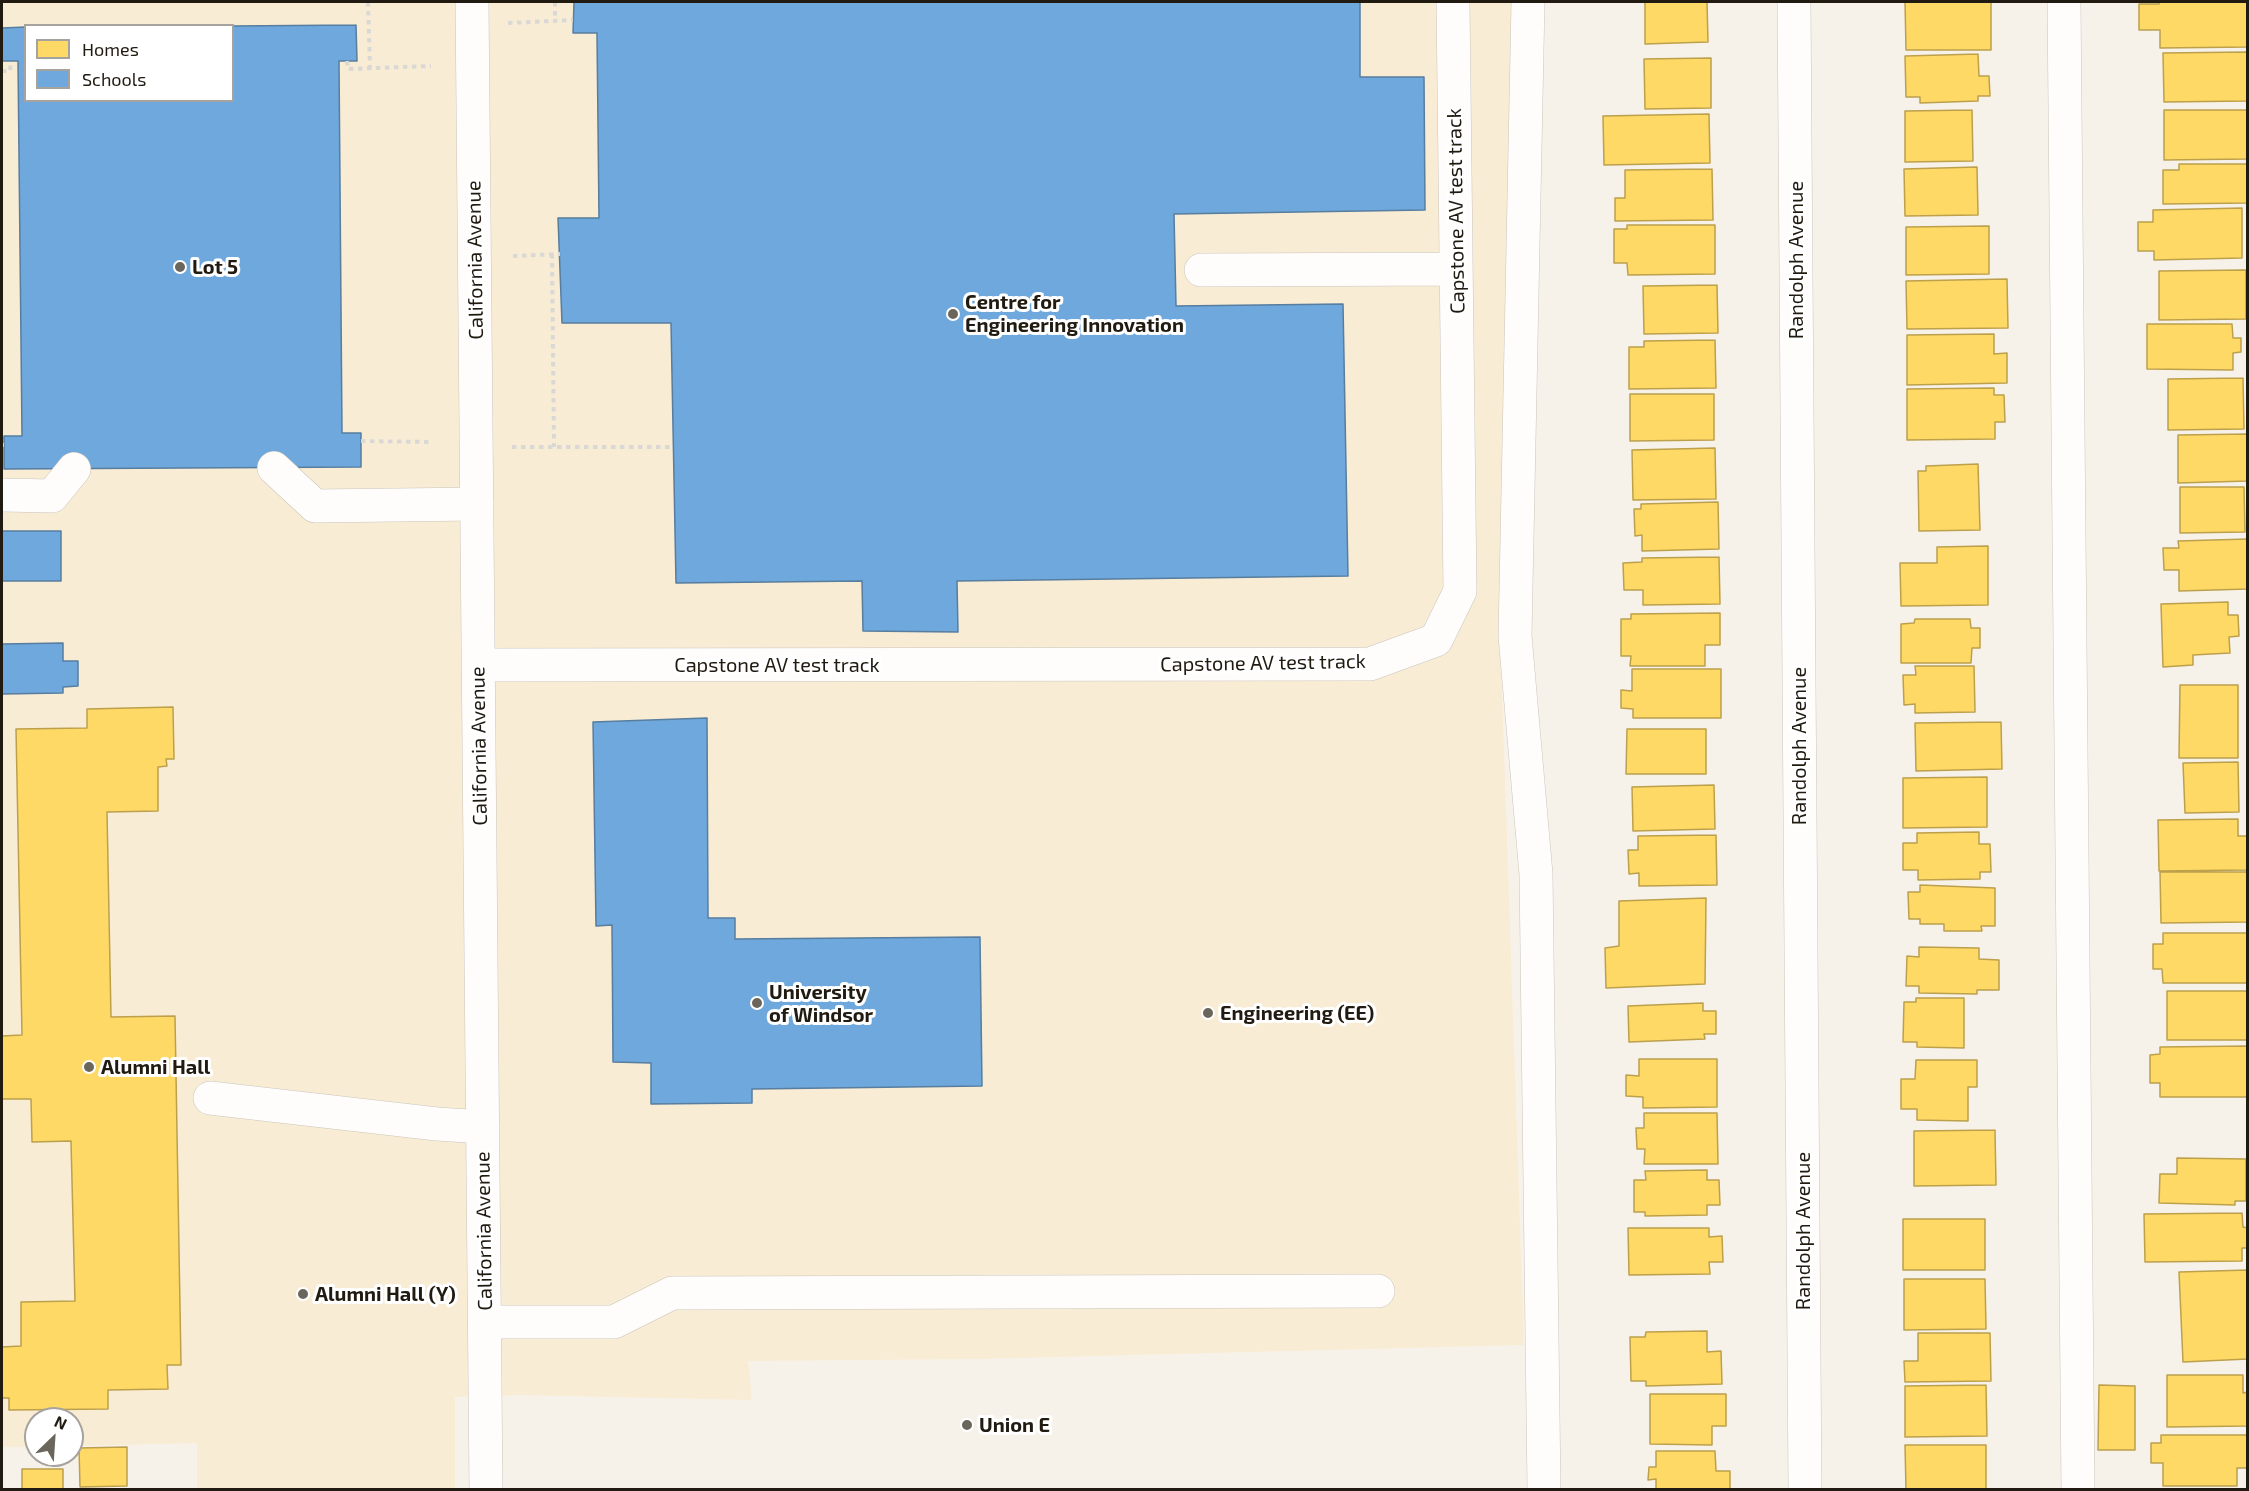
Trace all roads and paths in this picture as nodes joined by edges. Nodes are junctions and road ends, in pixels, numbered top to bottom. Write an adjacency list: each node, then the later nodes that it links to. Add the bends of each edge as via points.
1 (368, 2): 14 (path)
2 (472, 2): 29 (street, California Avenue)
3 (555, 2): 9 (path)
4 (1453, 2): 19 (street, Capstone AV test track)
5 (1528, 2): 36 (street, via 1515,636 1536,874)
6 (1794, 2): 37 (street, Randolph Avenue)
7 (2064, 2): 38 (street)
8 (573, 20): 9 (path)
9 (555, 21): 10 (path)
10 (504, 23)
11 (347, 61): 14 (path, via 348,69)
12 (10, 62): 15 (path, via 10,71)
13 (431, 66): 14 (path)
14 (370, 68)
15 (2, 71)
16 (552, 254): 17 (path); 18 (path); 24 (path)
17 (560, 254)
18 (506, 256)
19 (1456, 269): 20 (street); 30 (street, Capstone AV test track, via 1460,591 1436,640 1370,664)
20 (1201, 270)
21 (361, 441): 22 (path)
22 (433, 442)
23 (508, 447): 24 (path)
24 (554, 447): 25 (path)
25 (673, 447)
26 (274, 468): 29 (street, via 315,506)
27 (74, 469): 28 (street, via 52,496)
28 (2, 495)
29 (477, 504): 30 (street, California Avenue)
30 (478, 665): 32 (street, California Avenue)
31 (210, 1098): 32 (street)
32 (483, 1127): 34 (street, California Avenue)
33 (1378, 1291): 34 (street, via 672,1293 614,1322)
34 (485, 1322): 35 (street, California Avenue)
35 (486, 1490)
36 (1545, 1490)
37 (1805, 1490)
38 (2078, 1490)

